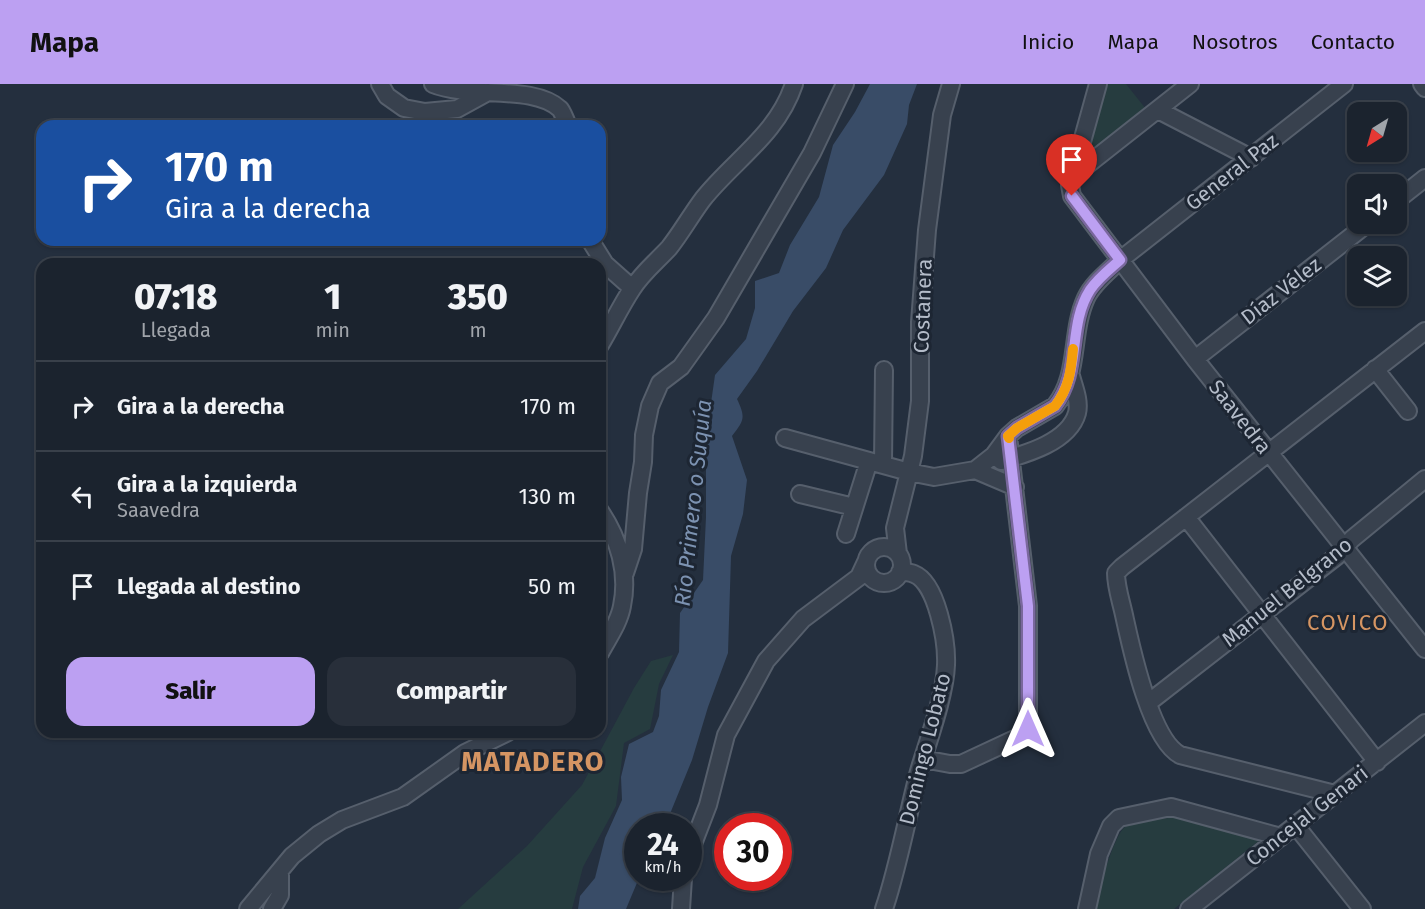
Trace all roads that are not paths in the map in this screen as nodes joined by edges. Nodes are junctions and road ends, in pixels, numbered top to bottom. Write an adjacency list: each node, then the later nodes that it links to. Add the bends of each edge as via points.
1 (380, 84): 9 (street, via 387,96 404,108 425,112 457,109)
2 (433, 84): 9 (street, via 462,91)
3 (845, 84): 46 (street, via 812,153 716,318 681,367 660,383 644,435 633,549)
4 (951, 84): 33 (street, Costanera, via 942,115 927,230 920,322 920,401)
5 (1098, 84): 13 (street)
6 (1190, 84): 10 (street)
7 (1344, 84): 12 (street, General Paz)
8 (794, 88): 19 (street, via 762,138 722,177)
9 (491, 90): 11 (street, via 539,94 559,108)
10 (1158, 110): 12 (street); 13 (street)
11 (565, 120)
12 (1251, 158): 17 (street, General Paz)
13 (1072, 177): 17 (street, Saavedra, via 1072,196)
14 (1425, 178): 15 (street)
15 (1407, 192)
16 (1354, 234): 22 (street, Díaz Vélez)
17 (1120, 260): 22 (street, Saavedra); 25 (street, General Paz, via 1086,299 1074,339)
18 (606, 266): 19 (street)
19 (632, 288): 21 (street)
20 (1425, 331): 23 (street)
21 (606, 334)
22 (1194, 359): 29 (street, Saavedra)
23 (1376, 369): 26 (street); 29 (street)
24 (884, 370): 31 (street)
25 (1071, 376): 27 (street, via 1055,406); 30 (street, via 1077,413 1069,426 1044,447)
26 (1408, 411)
27 (1008, 436): 30 (street); 32 (street, via 994,455)
28 (785, 438): 31 (street)
29 (1268, 453): 38 (street); 42 (street, Saavedra)
30 (1012, 459): 32 (street); 35 (street)
31 (876, 463): 33 (street); 37 (street)
32 (975, 470): 33 (street, via 934,477); 35 (street)
33 (909, 472): 40 (street, Costanera)
34 (1425, 479): 42 (street, Manuel Belgrano)
35 (1015, 487): 55 (street, via 1028,606 1028,729 968,762 950,764)
36 (800, 494): 37 (street)
37 (854, 507): 41 (street)
38 (1186, 517): 49 (street); 52 (street, via 1116,573 1130,646)
39 (606, 522): 46 (street)
40 (895, 528): 43 (street, Costanera); 44 (street, Costanera)
41 (846, 534)
42 (1344, 548): 49 (street, Manuel Belgrano); 51 (street, Saavedra)
43 (898, 554): 44 (street, via 888,547); 45 (street, Costanera)
44 (872, 555): 47 (street, via 868,573); 48 (street, Costanera)
45 (900, 572): 47 (street, Costanera, via 887,582); 55 (street, Domingo Lobato, via 914,574 926,583 934,597 943,635 943,684)
46 (624, 573): 50 (street, via 622,607)
47 (876, 580): 48 (street, Costanera)
48 (851, 584): 58 (street, Costanera, via 803,619 766,661 726,735)
49 (1262, 614): 52 (street, Manuel Belgrano); 56 (street)
50 (606, 643)
51 (1425, 649)
52 (1148, 703): 57 (street, via 1166,743 1180,755)
53 (1425, 723): 56 (street, Concejal Genari)
54 (496, 738): 61 (street, via 465,753 403,797 342,820 292,856)
55 (923, 759): 66 (street, Domingo Lobato)
56 (1377, 762): 57 (street, Concejal Genari)
57 (1335, 794): 59 (street, Concejal Genari)
58 (702, 820)
59 (1296, 826): 60 (street, Concejal Genari); 69 (street)
60 (1281, 837): 67 (street, via 1171,807 1119,818 1103,844); 68 (street, Concejal Genari)
61 (280, 872): 63 (street); 64 (street, via 280,895)
62 (682, 891): 65 (street)
63 (248, 909)
64 (272, 909)
65 (681, 909)
66 (884, 909)
67 (1086, 909)
68 (1189, 909)
69 (1362, 909)

